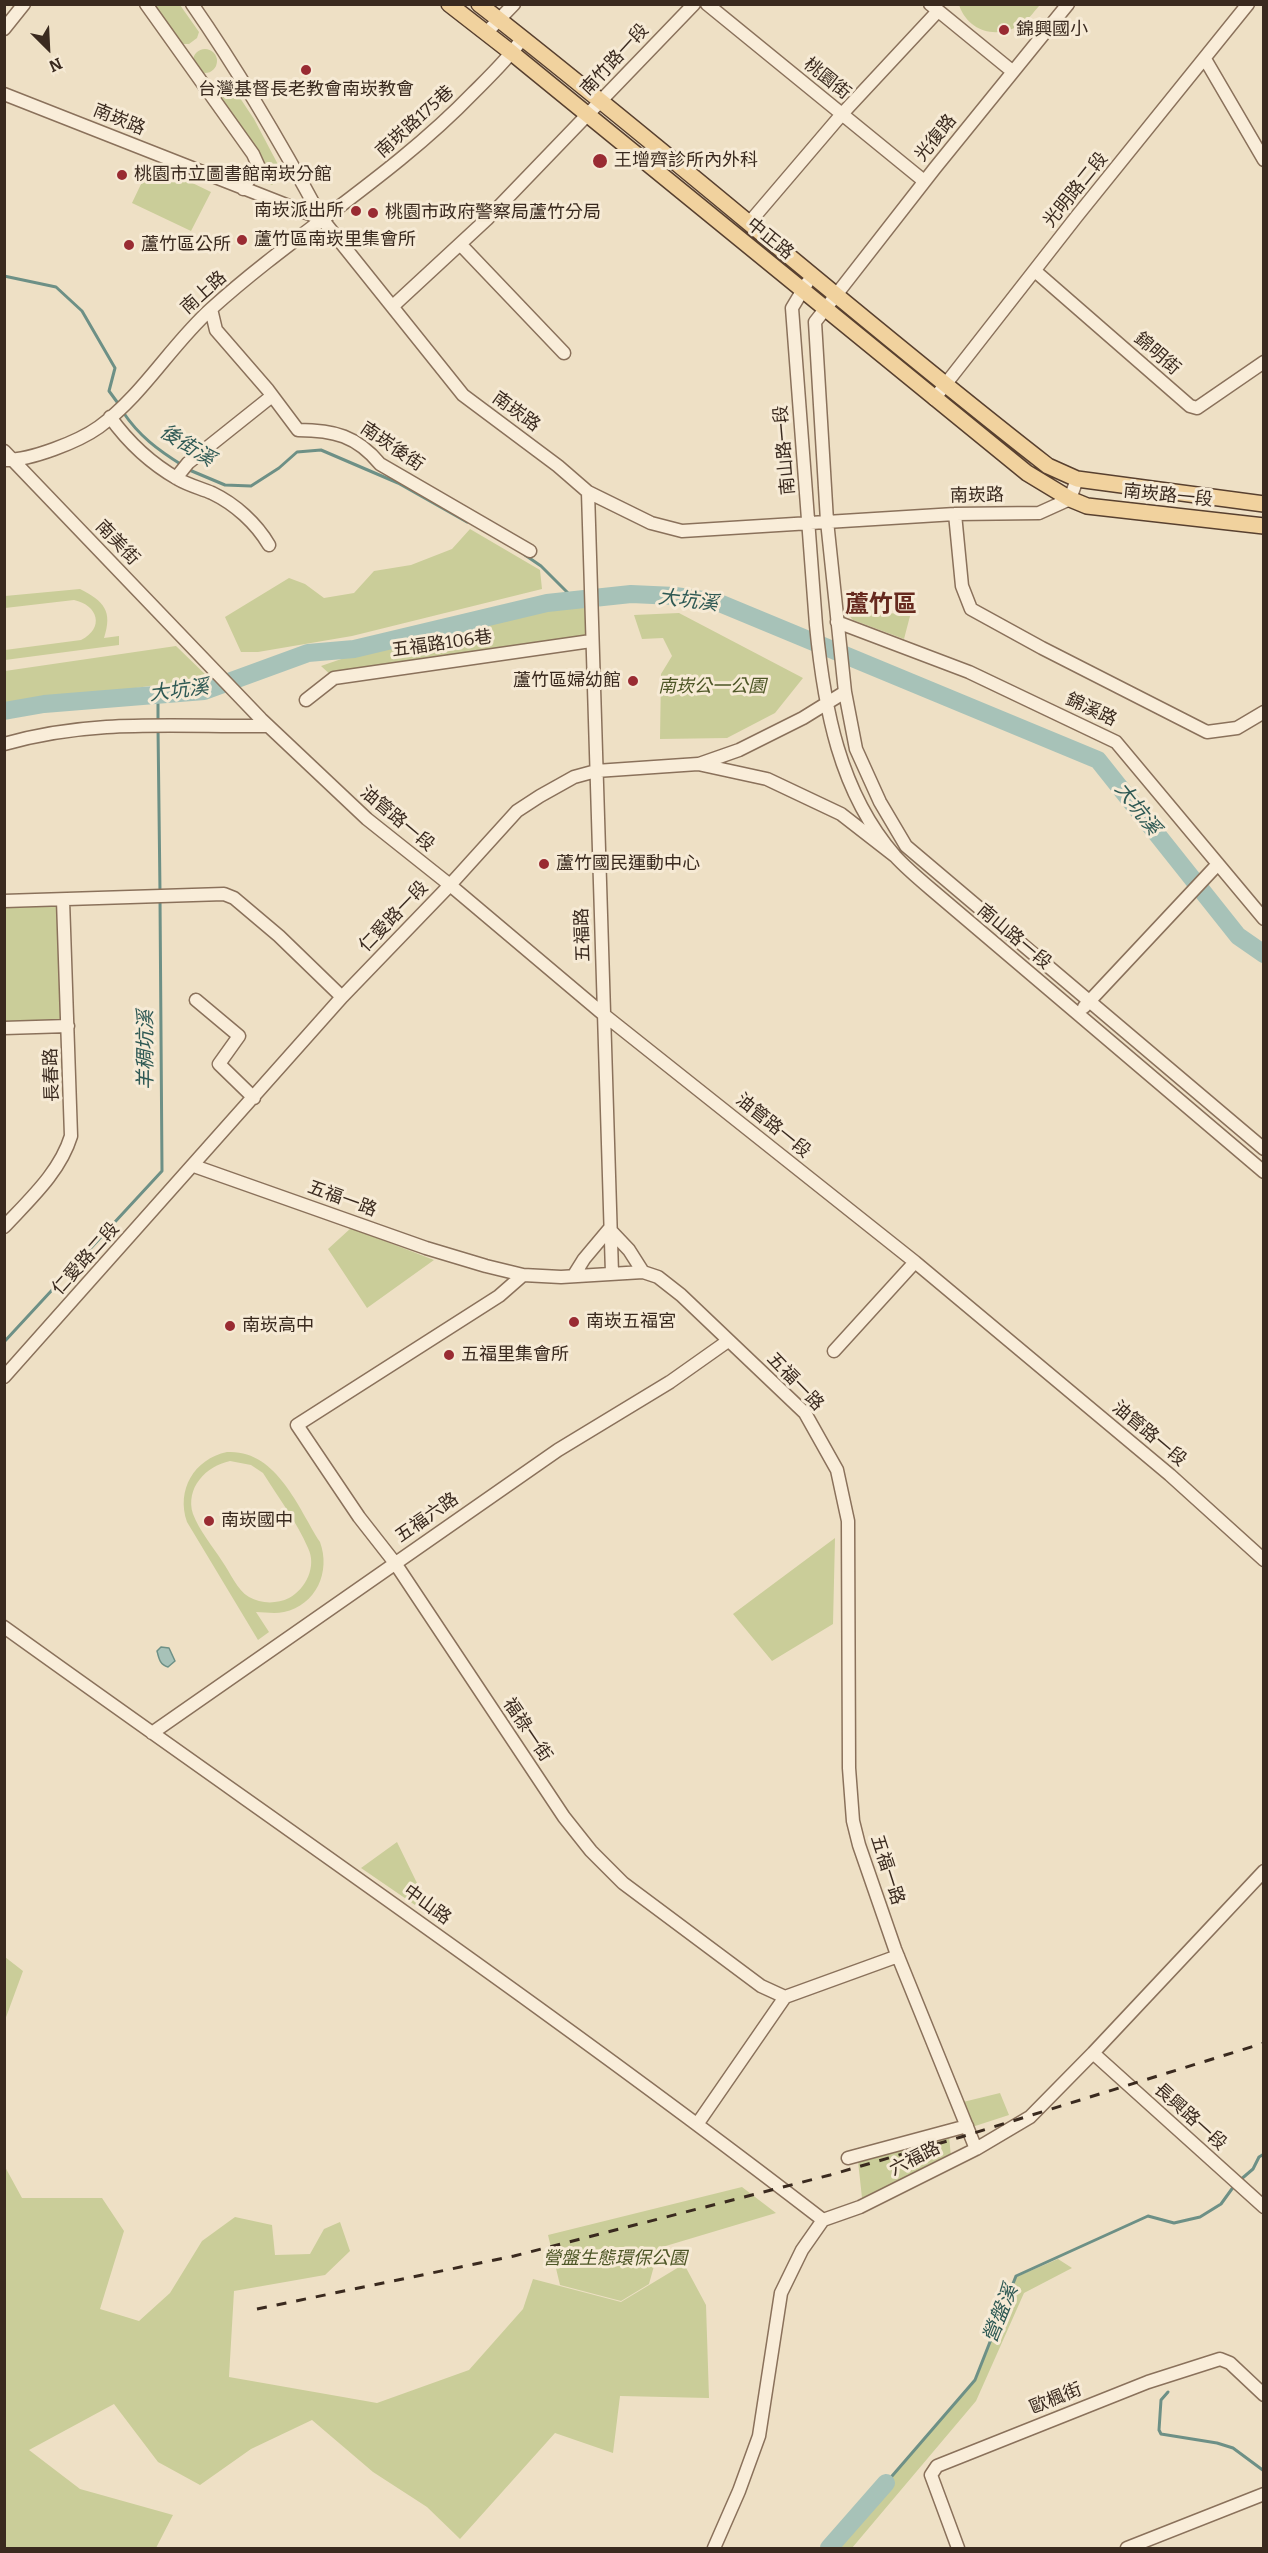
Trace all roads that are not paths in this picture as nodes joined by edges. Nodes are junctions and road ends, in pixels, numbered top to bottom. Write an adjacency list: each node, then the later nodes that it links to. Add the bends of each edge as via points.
1 (24, 4): 13 (street)
2 (146, 4): 25 (street, via 253,154 258,165)
3 (192, 4): 26 (street, via 223,48)
4 (449, 4): 14 (main road, 中正路)
5 (479, 4): 12 (main road, 中正路)
6 (514, 4): 12 (street)
7 (694, 4): 20 (street, 南竹路一段)
8 (707, 4): 21 (street, 桃園街)
9 (1068, 4): 18 (street, 光復路)
10 (1248, 4): 17 (street, 光明路二段)
11 (934, 8): 18 (street); 21 (street)
12 (499, 20): 14 (street); 15 (main road, 中正路)
13 (4, 29)
14 (486, 33): 16 (main road, 中正路)
15 (522, 39): 16 (street, 南崁路175巷); 20 (main road, 中正路)
16 (512, 53): 22 (main road, 中正路); 26 (street, 南崁路175巷, via 456,112 390,169)
17 (1205, 58): 23 (street); 29 (street, 光明路二段)
18 (1012, 71): 24 (street, 光復路)
19 (4, 94): 25 (street, 南崁路)
20 (602, 100): 22 (street, 南竹路一段); 27 (main road, 中正路)
21 (842, 114): 24 (street, 桃園街); 27 (street)
22 (588, 116): 28 (street, 南竹路一段); 31 (main road, 中正路)
23 (1263, 160)
24 (924, 181): 32 (street, 光復路)
25 (243, 189): 26 (street, 南崁路)
26 (322, 219): 33 (street, 南崁路); 34 (street, 南上路)
27 (749, 223): 30 (main road, 中正路)
28 (460, 244): 33 (street, 南竹路一段); 36 (street)
29 (1035, 271): 37 (street, 錦明街, via 1190,406 1197,408); 38 (street, 光明路二段)
30 (812, 277): 31 (street, 南山路一段); 32 (main road, 中正路)
31 (801, 290): 35 (main road, 中正路); 50 (street, 南山路一段, via 792,308)
32 (835, 296): 35 (street, 南山路一段); 38 (main road, 中正路)
33 (393, 306): 45 (street, 南崁路, via 462,395)
34 (211, 309): 39 (street, 南崁後街, via 216,330); 41 (street, 南上路)
35 (825, 309): 40 (main road, 中正路); 49 (street, 南山路一段, via 815,322)
36 (564, 353)
37 (1263, 362)
38 (946, 385): 40 (street, 光明路二段); 44 (main road, 中正路, via 1048,465)
39 (272, 396): 43 (street); 53 (street, 南崁後街, via 298,430 338,433 368,449 380,464)
40 (934, 399): 46 (main road, 中正路, via 1027,473)
41 (116, 411): 42 (street, 南上路, via 78,440); 43 (street, via 138,451)
42 (7, 457): 60 (street, 南美街)
43 (177, 476): 52 (street, via 228,502)
44 (1077, 479): 46 (street); 47 (main road, 南崁路一段)
45 (588, 492): 50 (street, 南崁路, via 651,523 682,531); 55 (street, 五福路)
46 (1070, 499): 48 (street, 南崁路, via 1039,513); 51 (main road, 南崁路一段, via 1087,506)
47 (1263, 504)
48 (956, 514): 49 (street, 南崁路); 59 (street, via 962,586 971,609 1207,732 1237,729)
49 (827, 521): 50 (street, 南崁路); 54 (street, 南山路一段)
50 (810, 522): 58 (street, 南山路一段, via 816,625)
51 (1263, 526)
52 (269, 545)
53 (530, 551)
54 (837, 628): 56 (street, 南山路一段); 65 (street, 錦溪路, via 969,672 1116,742)
55 (591, 641): 57 (street, 五福路106巷, via 334,678); 63 (street, 五福路)
56 (845, 692): 58 (street, 仁愛路一段); 72 (street, 南山路一段, via 856,749 906,846)
57 (306, 700)
58 (827, 702): 62 (street, 仁愛路一段, via 739,750); 64 (street, 南山路一段, via 850,787)
59 (1263, 712)
60 (265, 722): 61 (street, via 95,726 34,735); 66 (street, 油管路一段, via 367,819)
61 (4, 744)
62 (698, 764): 63 (street, 仁愛路一段); 64 (street, 仁愛路一段, via 767,779 841,814)
63 (596, 771): 66 (street, 仁愛路一段, via 574,777 517,811); 73 (street, 五福路)
64 (895, 856): 74 (street, 南山路一段)
65 (1218, 864): 69 (street, 錦溪路); 72 (street)
66 (450, 885): 70 (street, 仁愛路一段); 73 (street, 油管路一段)
67 (63, 900): 68 (street); 70 (street, via 213,893 234,898); 75 (street, 長春路)
68 (4, 901)
69 (1263, 920)
70 (342, 997): 77 (street, 仁愛路一段)
71 (196, 1000): 77 (street, via 239,1036 219,1064)
72 (1088, 1003): 74 (street); 78 (street, 南山路一段)
73 (603, 1014): 82 (street, 五福路); 83 (street, 油管路一段)
74 (1077, 1014): 80 (street, 南山路一段)
75 (68, 1026): 76 (street); 81 (street, 長春路, via 72,1113 65,1156)
76 (4, 1028)
77 (254, 1098): 79 (street, 仁愛路一段)
78 (1263, 1149)
79 (194, 1166): 86 (street, 五福一路, via 426,1248); 90 (street, 仁愛路二段)
80 (1263, 1171)
81 (4, 1227)
82 (611, 1230): 84 (street); 85 (street, 五福路); 87 (street, via 584,1258)
83 (915, 1262): 89 (street); 91 (street, 油管路一段, via 1170,1475)
84 (643, 1272): 85 (street, 五福一路); 88 (street, 五福一路, via 658,1277 681,1295)
85 (612, 1273): 87 (street, 五福一路)
86 (524, 1275): 87 (street, 五福一路); 92 (street, 福祿一街, via 499,1296 297,1425)
87 (574, 1275)
88 (728, 1341): 92 (street, 五福六路, via 670,1382 558,1450); 96 (street, 五福一路, via 805,1413 837,1470 845,1498 850,1536 848,1716 854,1821 863,1862)
89 (834, 1351)
90 (4, 1377)
91 (1263, 1560)
92 (395, 1563): 94 (street, 五福六路); 97 (street, 福祿一街, via 515,1746 591,1851 632,1890 761,1986)
93 (4, 1627): 94 (street, 中山路)
94 (152, 1733): 99 (street, 中山路)
95 (1263, 1871): 98 (street, 六福路)
96 (898, 1956): 97 (street); 100 (street, 五福一路)
97 (784, 1998): 99 (street)
98 (1093, 2053): 101 (street, 六福路, via 1030,2117); 103 (street, 長興路一段)
99 (698, 2123): 104 (street, 中山路)
100 (967, 2126): 101 (street, 五福一路); 102 (street)
101 (976, 2149): 104 (street, 六福路, via 860,2207)
102 (848, 2158)
103 (1263, 2207)
104 (823, 2220): 107 (street, via 801,2250 781,2293 759,2436)
105 (1263, 2395): 108 (street, 歐楓街, via 1230,2363 1220,2359 1148,2382 937,2466 931,2475)
106 (1263, 2494): 109 (street)
107 (714, 2548)
108 (958, 2548)
109 (1127, 2548)

